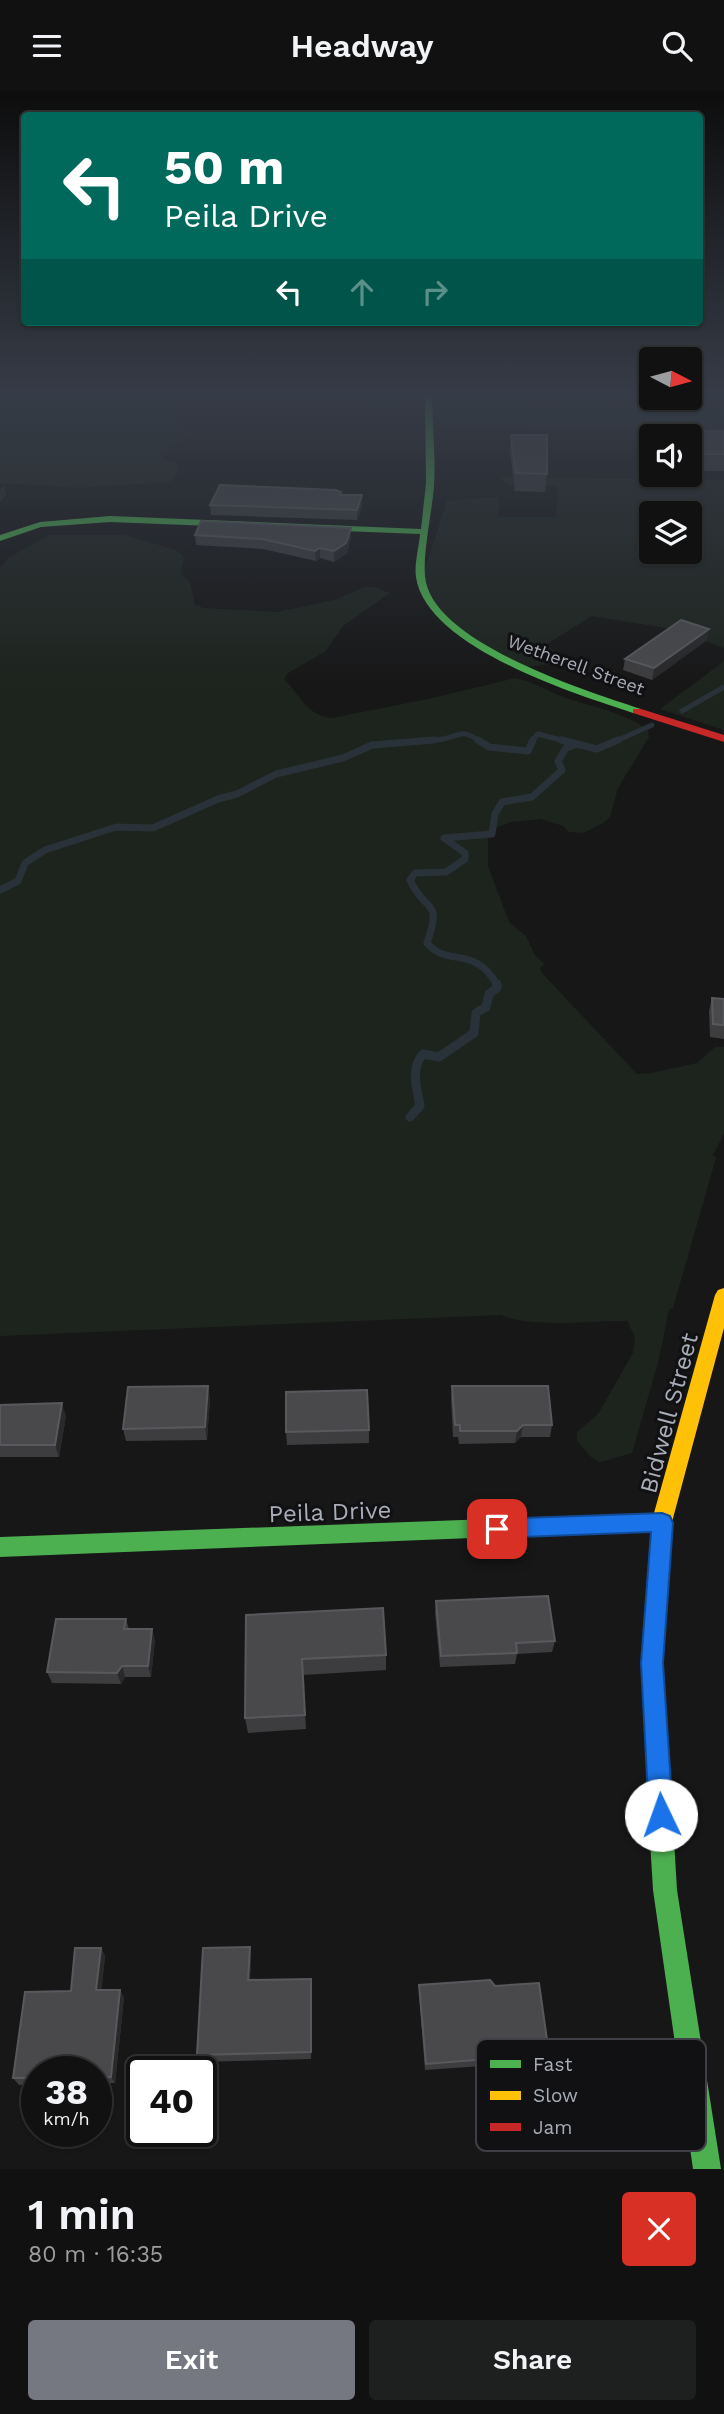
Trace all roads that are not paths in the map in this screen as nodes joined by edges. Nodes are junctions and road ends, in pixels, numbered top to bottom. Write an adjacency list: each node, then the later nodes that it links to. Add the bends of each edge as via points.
1 (428, 491): 2 (street, Wetherell Street)
2 (426, 531): 3 (street, via 110,519 65,520 21,528); 4 (street, Wetherell Street, via 421,587 430,604 462,636 521,668)
3 (0, 538)
4 (724, 739)
5 (724, 1295): 6 (street, Bidwell Street)
6 (662, 1523): 7 (street, Peila Drive); 8 (street, Bidwell Street, via 652,1663 665,1890)
7 (0, 1547)
8 (687, 2039)
9 (704, 2151): 10 (street, Bidwell Street)
10 (707, 2169)

